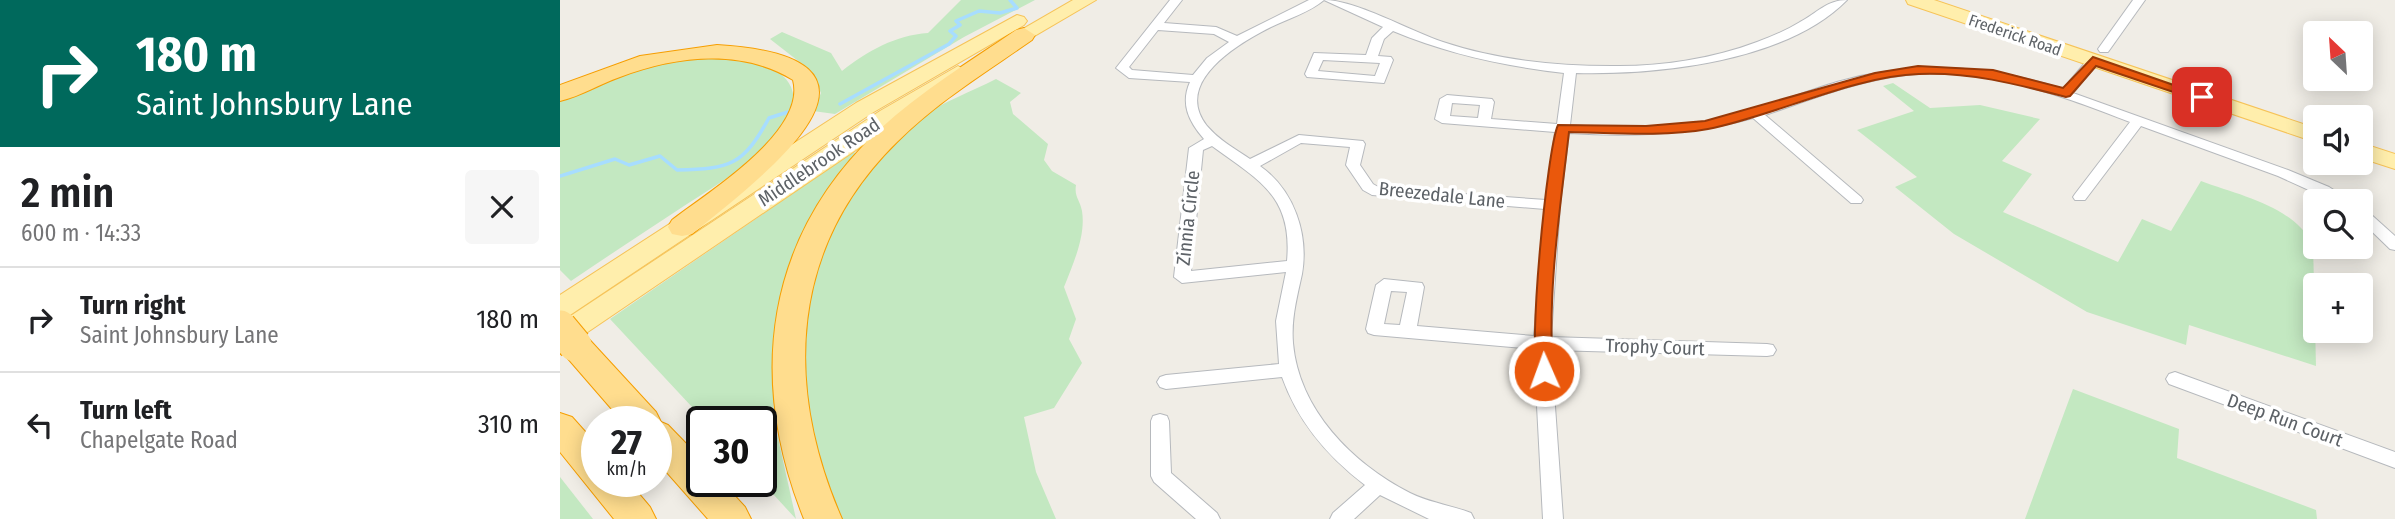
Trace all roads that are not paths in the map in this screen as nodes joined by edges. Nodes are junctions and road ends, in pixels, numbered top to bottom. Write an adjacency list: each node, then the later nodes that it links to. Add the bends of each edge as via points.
1 (1055, 0): 37 (main road, Middlebrook Road, via 926,71)
2 (1087, 0): 12 (main road, Middlebrook Road)
3 (1176, 0): 10 (street)
4 (1318, 0): 13 (street)
5 (1330, 0): 11 (street)
6 (1841, 0): 16 (street, via 1804,26 1735,52 1621,71)
7 (1914, 0): 14 (main road, Frederick Road)
8 (1956, 0): 14 (main road, Frederick Road)
9 (2139, 0): 14 (street)
10 (1153, 26): 13 (street, via 1216,32); 17 (street, via 1122,65 1123,70)
11 (1392, 26): 15 (street, via 1378,38); 16 (street, via 1471,55)
12 (1024, 35): 42 (main road, Middlebrook Road, via 888,116); 58 (highway, via 909,116 886,139 847,184 819,228 804,264 787,340 791,392 813,497)
13 (1239, 42): 17 (street, via 1218,54)
14 (2099, 55): 18 (street); 21 (main road, Frederick Road); 25 (main road, Frederick Road)
15 (1371, 59): 15 (street, via 1387,60 1380,80 1311,74 1318,56)
16 (1570, 72): 24 (street)
17 (1195, 79): 27 (street, via 1194,118)
18 (2066, 93): 20 (street, via 1993,74 1918,70 1880,76); 22 (street)
19 (560, 94): 37 (highway, via 615,71 720,51 754,53 790,64 804,76 807,103 787,133 765,159)
20 (1755, 113): 24 (street, via 1675,128); 34 (street)
21 (2303, 115)
22 (2138, 121): 32 (street); 33 (street)
23 (1484, 122): 24 (street)
24 (1563, 128): 35 (street)
25 (2303, 131)
26 (2373, 138): 28 (main road)
27 (1213, 140): 31 (street); 39 (street, Zinnia Circle, via 1196,148 1182,277)
28 (2395, 145)
29 (2373, 154): 30 (main road)
30 (2395, 162)
31 (1252, 164): 35 (street, Breezedale Lane, via 1299,139 1358,144 1353,165 1377,192); 39 (street, via 1270,178 1296,229)
32 (2320, 189)
33 (2080, 197)
34 (1856, 200)
35 (1553, 205): 43 (street)
36 (2373, 224): 38 (street)
37 (682, 227): 40 (main road, Middlebrook Road)
38 (2395, 244)
39 (1296, 266): 45 (street, via 1283,342)
40 (560, 308)
41 (1407, 332): 43 (street, Trophy Court)
42 (565, 337): 48 (highway)
43 (1542, 344): 44 (street, Trophy Court); 62 (street)
44 (1767, 350)
45 (1288, 370): 47 (street); 54 (street, via 1311,420)
46 (2175, 379): 53 (street, Deep Run Court)
47 (1166, 383)
48 (629, 406)
49 (1160, 421): 59 (street, via 1161,475)
50 (560, 427): 51 (highway)
51 (581, 452)
52 (672, 453): 57 (highway)
53 (2395, 460)
54 (1379, 484): 60 (street); 61 (street, via 1428,510)
55 (618, 497): 56 (highway)
56 (637, 519)
57 (732, 519)
58 (823, 519)
59 (1210, 519)
60 (1340, 519)
61 (1464, 519)
62 (1553, 519)

